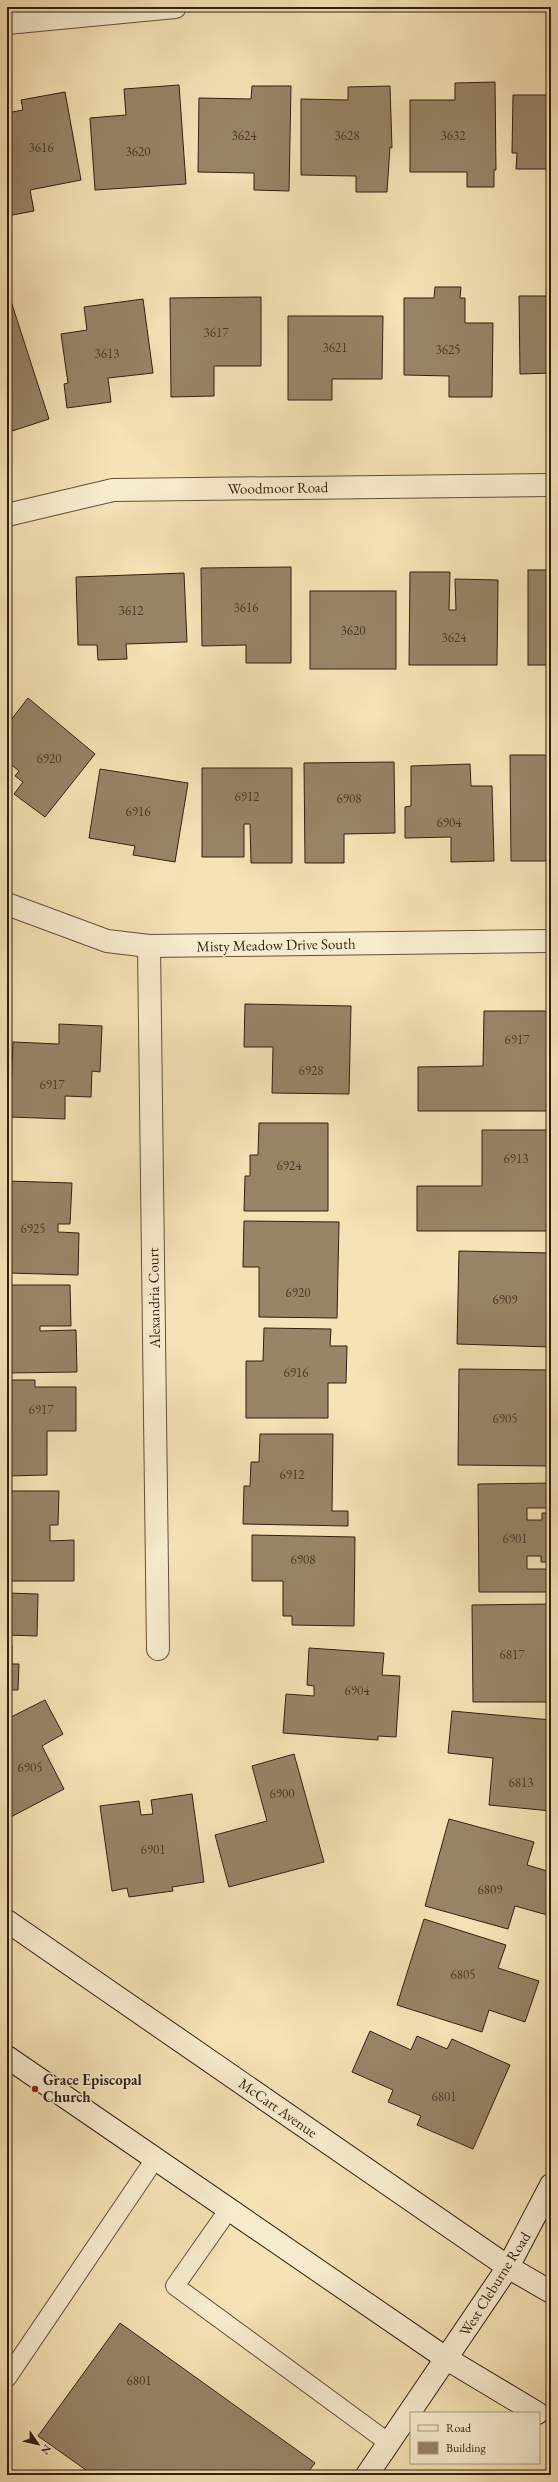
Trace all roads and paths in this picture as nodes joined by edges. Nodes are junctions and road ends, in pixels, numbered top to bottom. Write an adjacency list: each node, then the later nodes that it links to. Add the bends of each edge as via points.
1 (175, 7): 2 (street)
2 (7, 24)
3 (551, 485): 4 (street, Woodmoor Road, via 113,490)
4 (7, 515)
5 (7, 904): 7 (street, Misty Meadow Drive South, via 107,941)
6 (551, 941): 7 (street, Misty Meadow Drive South)
7 (149, 946): 8 (street, Alexandria Court)
8 (158, 1649)
9 (7, 1921): 14 (street, McCart Avenue)
10 (7, 2057): 11 (street)
11 (156, 2159): 13 (street); 17 (lane)
12 (551, 2185): 14 (street, West Cleburne Road)
13 (228, 2210): 16 (street); 23 (lane, via 175,2286)
14 (508, 2267): 15 (street, McCart Avenue); 16 (street, West Cleburne Road)
15 (551, 2292)
16 (447, 2359): 18 (street, West Cleburne Road); 19 (street)
17 (7, 2378)
18 (410, 2412)
19 (535, 2412)
20 (410, 2413): 23 (street, West Cleburne Road)
21 (540, 2415): 22 (street)
22 (551, 2421)
23 (389, 2443): 24 (street, West Cleburne Road)
24 (367, 2475)

